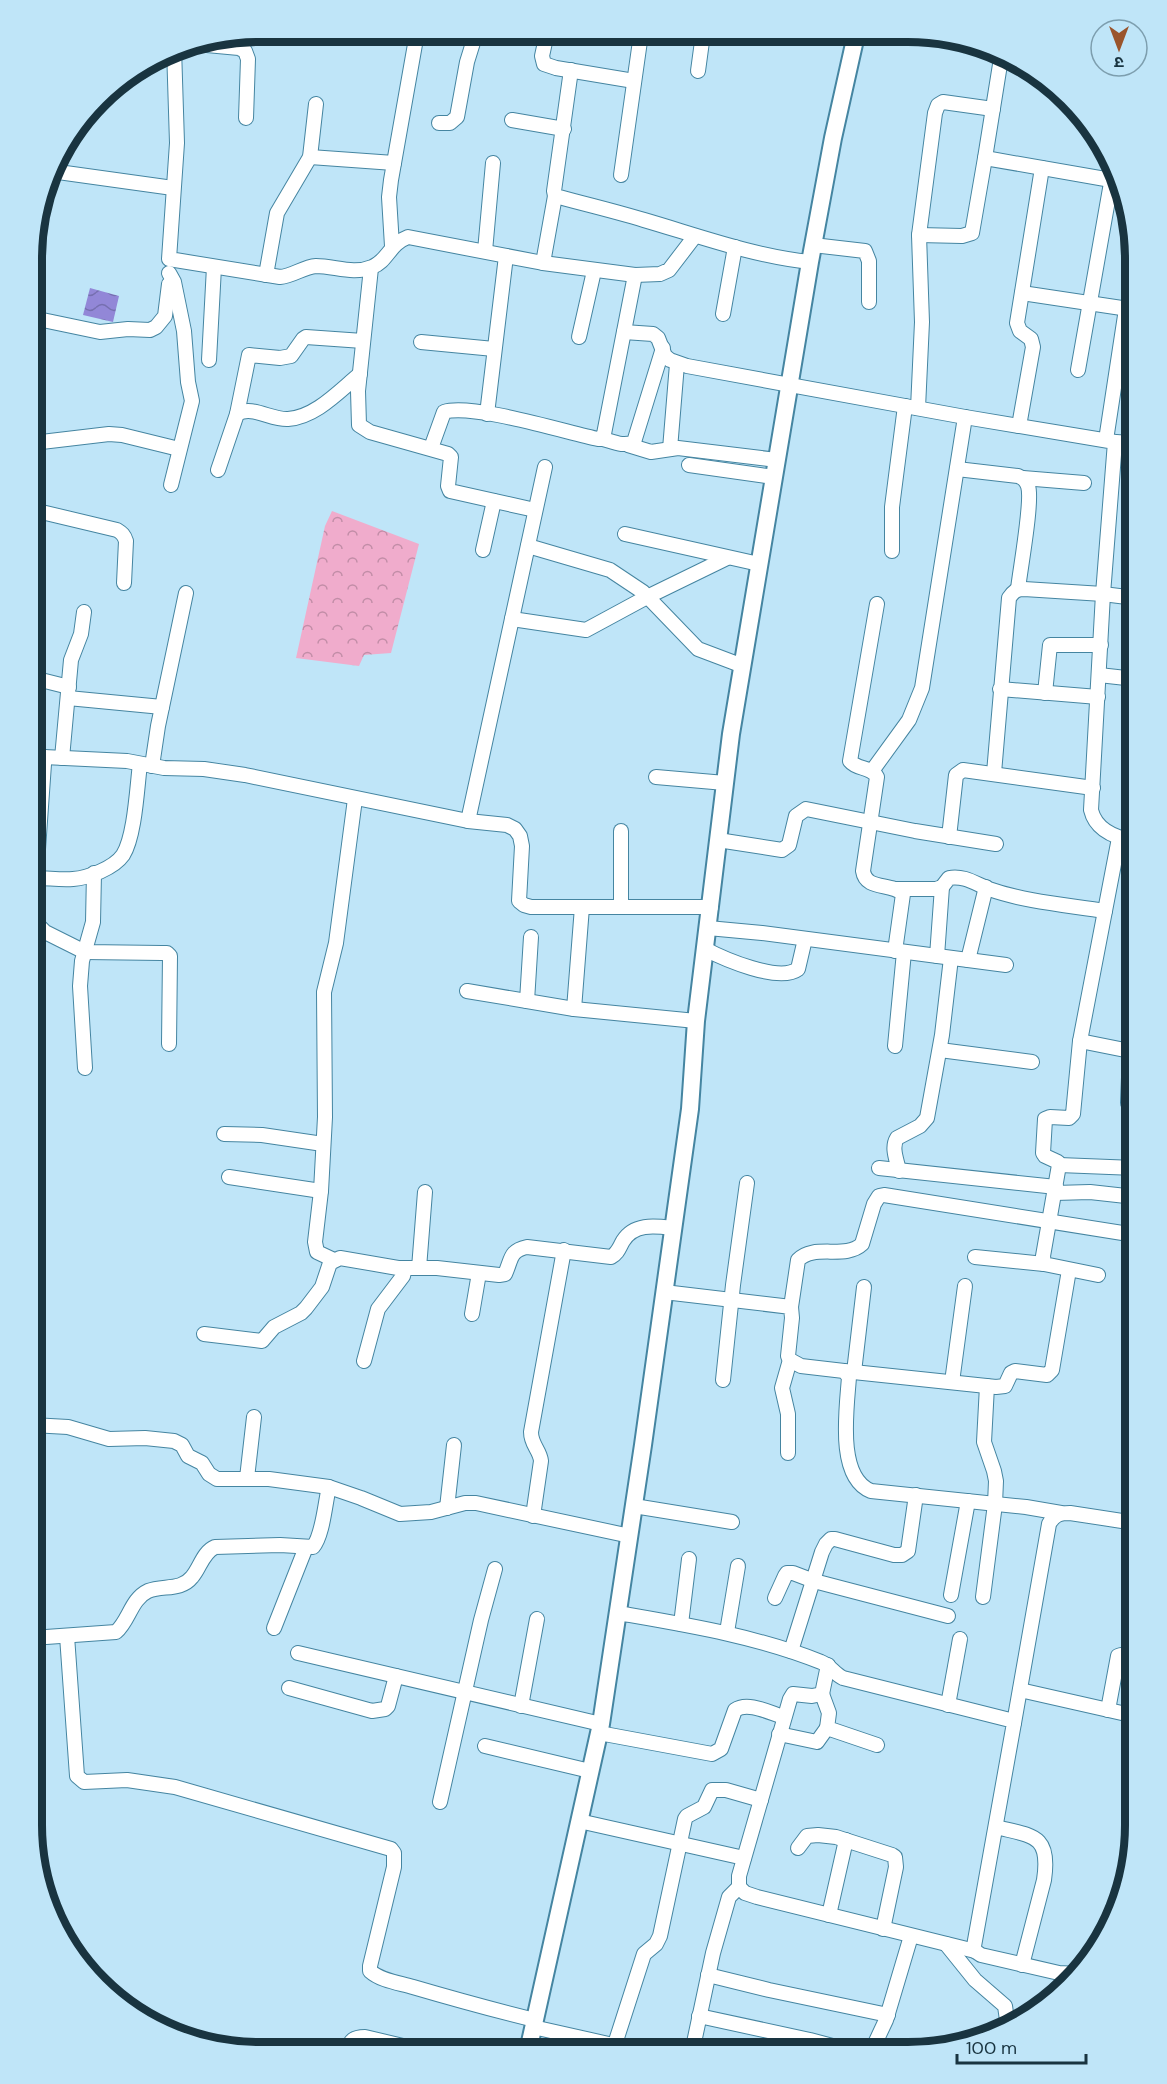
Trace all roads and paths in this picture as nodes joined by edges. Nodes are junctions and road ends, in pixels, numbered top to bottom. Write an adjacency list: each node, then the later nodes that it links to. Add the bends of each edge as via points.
1 (415, 42): 21 (street)
2 (473, 42): 17 (street, via 457,117 450,123)
3 (545, 42): 10 (street, via 544,64)
4 (640, 42): 12 (street)
5 (702, 42): 11 (street)
6 (854, 42): 35 (main road)
7 (217, 46): 15 (street, via 245,51)
8 (173, 59): 28 (street, via 177,143)
9 (1000, 62): 14 (street)
10 (571, 70): 12 (street); 18 (street)
11 (698, 71)
12 (634, 81): 25 (street)
13 (316, 104): 19 (street)
14 (993, 109): 20 (street); 30 (street, via 947,102 938,105)
15 (246, 118)
16 (512, 120): 18 (street)
17 (439, 123)
18 (564, 129): 29 (street)
19 (310, 157): 21 (street); 42 (street, via 277,213)
20 (985, 158): 23 (street); 30 (street, via 972,233)
21 (394, 163): 32 (street, via 389,198)
22 (493, 163): 34 (street)
23 (1042, 168): 26 (street); 44 (street)
24 (60, 172): 28 (street)
25 (621, 175)
26 (1110, 180)
27 (1112, 183): 46 (street)
28 (173, 188): 38 (street)
29 (555, 196): 31 (street); 37 (street)
30 (919, 235): 62 (street, via 922,322)
31 (694, 236): 33 (street); 43 (street, via 669,270)
32 (392, 246): 34 (street, via 408,237); 40 (street, via 380,263)
33 (735, 247): 35 (street, via 785,259); 48 (street)
34 (485, 251): 36 (street)
35 (811, 254): 45 (street, via 865,251 869,261); 61 (main road)
36 (506, 255): 37 (street); 55 (street)
37 (543, 262): 41 (street)
38 (169, 266): 39 (street); 49 (street, via 165,316 150,330 100,332); 73 (street, via 184,331 192,401)
39 (214, 267): 42 (street); 57 (street)
40 (371, 268): 42 (street, via 347,271 313,266 288,276); 52 (street)
41 (594, 271): 43 (street); 51 (street)
42 (266, 275)
43 (635, 275): 50 (street)
44 (1022, 293): 46 (street); 66 (street, via 1018,328 1031,339 1033,347)
45 (869, 303)
46 (1090, 303): 47 (street); 59 (street)
47 (1125, 309)
48 (723, 314)
49 (42, 320)
50 (624, 332): 54 (street, via 653,334); 67 (street)
51 (579, 338)
52 (363, 341): 60 (street); 63 (street, via 306,337 291,357 249,355)
53 (421, 342): 55 (street)
54 (663, 348): 58 (street, via 665,356); 71 (street, via 636,437)
55 (494, 349): 64 (street)
56 (1125, 349): 68 (street)
57 (209, 360)
58 (677, 363): 61 (street); 74 (street)
59 (1078, 370)
60 (360, 374): 63 (street, via 320,406 297,417 244,411); 72 (street, via 359,425 370,432)
61 (790, 386): 62 (street); 75 (main road)
62 (911, 407): 65 (street); 90 (street, via 892,507)
63 (237, 414): 79 (street)
64 (487, 414): 67 (street); 72 (street, via 455,409 444,412)
65 (965, 417): 66 (street); 78 (street)
66 (1019, 426): 68 (street)
67 (603, 439): 71 (street)
68 (1111, 441): 70 (street); 96 (street)
69 (42, 442): 73 (street, via 109,434)
70 (1125, 442)
71 (628, 445): 74 (street, via 651,452)
72 (431, 448): 84 (street, via 451,457 450,490)
73 (179, 449): 83 (street)
74 (670, 449): 75 (street)
75 (777, 460): 80 (main road)
76 (689, 465): 80 (street)
77 (545, 467): 85 (street)
78 (957, 469): 81 (street); 115 (street, via 922,688 909,720)
79 (218, 470)
80 (774, 477): 92 (main road)
81 (1023, 478): 82 (street); 94 (street, via 1029,489 1029,505)
82 (1084, 483)
83 (171, 484)
84 (494, 501): 85 (street); 89 (street)
85 (536, 510): 88 (street)
86 (42, 512): 93 (street, via 117,530 125,536)
87 (625, 534): 91 (street)
88 (528, 546): 97 (street, via 610,570); 101 (street)
89 (483, 550)
90 (892, 551)
91 (727, 558): 92 (street); 97 (street)
92 (759, 564): 103 (main road)
93 (124, 583)
94 (1017, 589): 96 (street); 107 (street, via 1009,598)
95 (186, 593): 111 (street)
96 (1103, 594): 98 (street); 102 (street)
97 (647, 597): 101 (street, via 586,630); 103 (street, via 698,649)
98 (1125, 597)
99 (877, 604): 115 (street, via 850,757 855,766)
100 (84, 612): 108 (street, via 71,660)
101 (512, 619): 121 (street)
102 (1101, 645): 104 (street); 109 (street, via 1050,645)
103 (742, 666): 118 (main road)
104 (1099, 675): 105 (street); 110 (street)
105 (1125, 678)
106 (42, 682): 108 (street)
107 (1000, 689): 109 (street); 116 (street)
108 (68, 692): 111 (street); 113 (street)
109 (1045, 693): 110 (street)
110 (1098, 697): 119 (street)
111 (162, 707): 114 (street)
112 (42, 755): 113 (street)
113 (62, 758): 114 (street)
114 (146, 765): 120 (street, via 245,775); 130 (street, via 124,853 118,861)
115 (872, 771): 122 (street, via 877,781)
116 (994, 773): 119 (street); 124 (street, via 968,770 956,775)
117 (656, 777): 118 (street)
118 (725, 783): 127 (main road)
119 (1093, 788): 125 (street, via 1091,810 1095,820)
120 (355, 799): 121 (street); 160 (street, via 336,943 324,992)
121 (468, 821): 134 (street, via 507,825 520,836 518,896 524,905)
122 (869, 822): 124 (street); 127 (street, via 806,809 796,816 789,845 782,850); 133 (street, via 864,878)
123 (621, 831): 135 (street)
124 (949, 837): 128 (street)
125 (1119, 838): 126 (street); 137 (street)
126 (1125, 839)
127 (718, 840): 136 (main road)
128 (996, 844)
129 (42, 872): 130 (street, via 73,879)
130 (94, 873): 144 (street, via 93,922)
131 (942, 887): 132 (street, via 953,877); 133 (street); 145 (street)
132 (986, 887): 137 (street, via 1035,900); 146 (street)
133 (896, 889): 143 (street, via 904,900)
134 (582, 907): 135 (street); 150 (street)
135 (621, 907): 136 (street)
136 (711, 907): 138 (main road)
137 (1105, 910): 152 (street)
138 (708, 928): 141 (street); 142 (main road)
139 (42, 929): 144 (street)
140 (531, 937): 149 (street)
141 (805, 939): 142 (street, via 798,969 791,973 756,970); 143 (street)
142 (705, 949): 151 (main road)
143 (900, 951): 145 (street); 154 (street)
144 (85, 952): 153 (street, via 171,956); 158 (street, via 80,986)
145 (944, 957): 146 (street); 155 (street)
146 (968, 960): 147 (street)
147 (1006, 964)
148 (467, 991): 149 (street)
149 (526, 1001): 150 (street)
150 (574, 1009): 151 (street)
151 (696, 1021): 172 (main road, via 690,1109)
152 (1080, 1041): 156 (street); 161 (street, via 1073,1114 1068,1118 1045,1119 1043,1153)
153 (169, 1044)
154 (895, 1046)
155 (940, 1050): 157 (street); 164 (street, via 927,1118 894,1141)
156 (1125, 1050)
157 (1032, 1062)
158 (85, 1068)
159 (224, 1134): 160 (street)
160 (323, 1144): 168 (street)
161 (1059, 1165): 163 (street); 167 (street)
162 (879, 1168): 164 (street)
163 (1125, 1168)
164 (899, 1171): 167 (street)
165 (229, 1177): 168 (street)
166 (747, 1183): 185 (street)
167 (1056, 1190): 170 (street); 171 (street)
168 (321, 1191): 176 (street, via 316,1250)
169 (425, 1192): 178 (street)
170 (1125, 1196)
171 (1050, 1220): 173 (street); 177 (street); 186 (street, via 879,1196 859,1247 807,1254 798,1260)
172 (673, 1228): 174 (street, via 640,1228 627,1235 611,1257); 184 (main road)
173 (1125, 1233)
174 (564, 1250): 180 (street, via 520,1248 512,1253 505,1274); 207 (street, via 531,1432 542,1461)
175 (975, 1257): 177 (street)
176 (334, 1260): 178 (street); 188 (street, via 322,1287 306,1308 274,1327 262,1341)
177 (1044, 1264): 179 (street)
178 (412, 1268): 180 (street); 190 (street, via 378,1309)
179 (1069, 1270): 181 (street); 194 (street, via 1050,1373 1014,1371 1005,1386)
180 (479, 1273): 187 (street)
181 (1098, 1275)
182 (965, 1286): 193 (street)
183 (864, 1287): 191 (street)
184 (664, 1292): 185 (street); 204 (main road)
185 (731, 1299): 186 (street); 192 (street)
186 (791, 1307): 189 (street)
187 (472, 1314)
188 (204, 1334)
189 (790, 1360): 191 (street, via 801,1366); 198 (street, via 782,1388 788,1414)
190 (364, 1361)
191 (849, 1371): 193 (street); 201 (street, via 847,1452 852,1471 863,1487 871,1491)
192 (723, 1380)
193 (952, 1382): 194 (street)
194 (987, 1386): 203 (street, via 984,1442 994,1471)
195 (254, 1417): 199 (street)
196 (42, 1426): 199 (street, via 68,1427 109,1439 174,1441 204,1465 212,1477)
197 (454, 1445): 205 (street)
198 (788, 1453)
199 (247, 1478): 200 (street)
200 (329, 1487): 205 (street, via 399,1514); 211 (street, via 316,1544)
201 (916, 1495): 202 (street); 215 (street, via 906,1553 894,1555 831,1539 823,1547)
202 (968, 1501): 203 (street); 216 (street)
203 (995, 1504): 206 (street); 217 (street)
204 (634, 1506): 209 (street); 210 (main road)
205 (447, 1508): 207 (street, via 476,1503)
206 (1061, 1513): 208 (street); 234 (street, via 1049,1524)
207 (533, 1516): 210 (street)
208 (1125, 1521)
209 (732, 1522)
210 (630, 1536): 219 (main road)
211 (306, 1547): 223 (street); 225 (street, via 215,1547 185,1583 145,1593 116,1632)
212 (688, 1559): 222 (street)
213 (738, 1566): 224 (street)
214 (495, 1569): 235 (street)
215 (814, 1581): 218 (street, via 787,1574); 220 (street); 228 (street)
216 (951, 1595)
217 (983, 1597)
218 (775, 1598)
219 (618, 1613): 222 (street); 244 (main road)
220 (948, 1616)
221 (537, 1619): 238 (street)
222 (681, 1624): 224 (street)
223 (274, 1628)
224 (727, 1632): 228 (street)
225 (67, 1636): 226 (street); 269 (street, via 80,1780 135,1780 175,1787 391,1849 394,1867 370,1971)
226 (42, 1637)
227 (960, 1639): 237 (street)
228 (791, 1651): 231 (street)
229 (298, 1653): 232 (street)
230 (1125, 1656): 239 (street, via 1118,1656)
231 (828, 1665): 236 (street); 237 (street, via 843,1678)
232 (396, 1676): 233 (street, via 388,1706 380,1711); 235 (street)
233 (289, 1688)
234 (1020, 1690): 239 (street); 242 (street)
235 (465, 1692): 238 (street); 250 (street)
236 (822, 1694): 241 (street, via 793,1694); 243 (street, via 829,1713)
237 (948, 1705): 242 (street)
238 (521, 1706): 244 (street)
239 (1108, 1710): 240 (street)
240 (1125, 1714)
241 (784, 1717): 244 (street, via 749,1707 738,1708 721,1749 712,1754); 245 (street)
242 (1014, 1723): 252 (street)
243 (827, 1728): 245 (street, via 817,1742); 246 (street)
244 (600, 1729): 248 (main road)
245 (779, 1734): 249 (street)
246 (877, 1745)
247 (485, 1746): 248 (street)
248 (590, 1771): 251 (main road)
249 (761, 1800): 254 (street, via 712,1790 704,1807 685,1819); 256 (street)
250 (440, 1802)
251 (579, 1821): 254 (street); 269 (main road)
252 (996, 1827): 262 (street); 263 (street, via 1038,1839 1043,1849 1046,1870)
253 (846, 1840): 255 (street, via 811,1835); 258 (street); 259 (street, via 895,1857)
254 (680, 1843): 256 (street); 274 (street, via 660,1936 644,1954)
255 (798, 1848)
256 (744, 1858): 257 (street)
257 (739, 1887): 258 (street, via 757,1897); 265 (street, via 729,1897)
258 (829, 1915): 259 (street)
259 (883, 1929): 260 (street)
260 (911, 1936): 261 (street); 266 (street)
261 (946, 1944): 262 (street); 268 (street, via 975,1980 1005,2006)
262 (975, 1951): 263 (street)
263 (1022, 1965): 264 (street)
264 (1067, 1973)
265 (708, 1975): 266 (street); 267 (street)
266 (888, 2015): 277 (street)
267 (699, 2016): 275 (street); 276 (street)
268 (1007, 2018)
269 (534, 2023): 272 (main road); 273 (street)
270 (350, 2042): 271 (street, via 364,2037)
271 (384, 2042)
272 (530, 2042)
273 (607, 2042)
274 (616, 2042)
275 (694, 2042)
276 (818, 2042)
277 (876, 2042)

